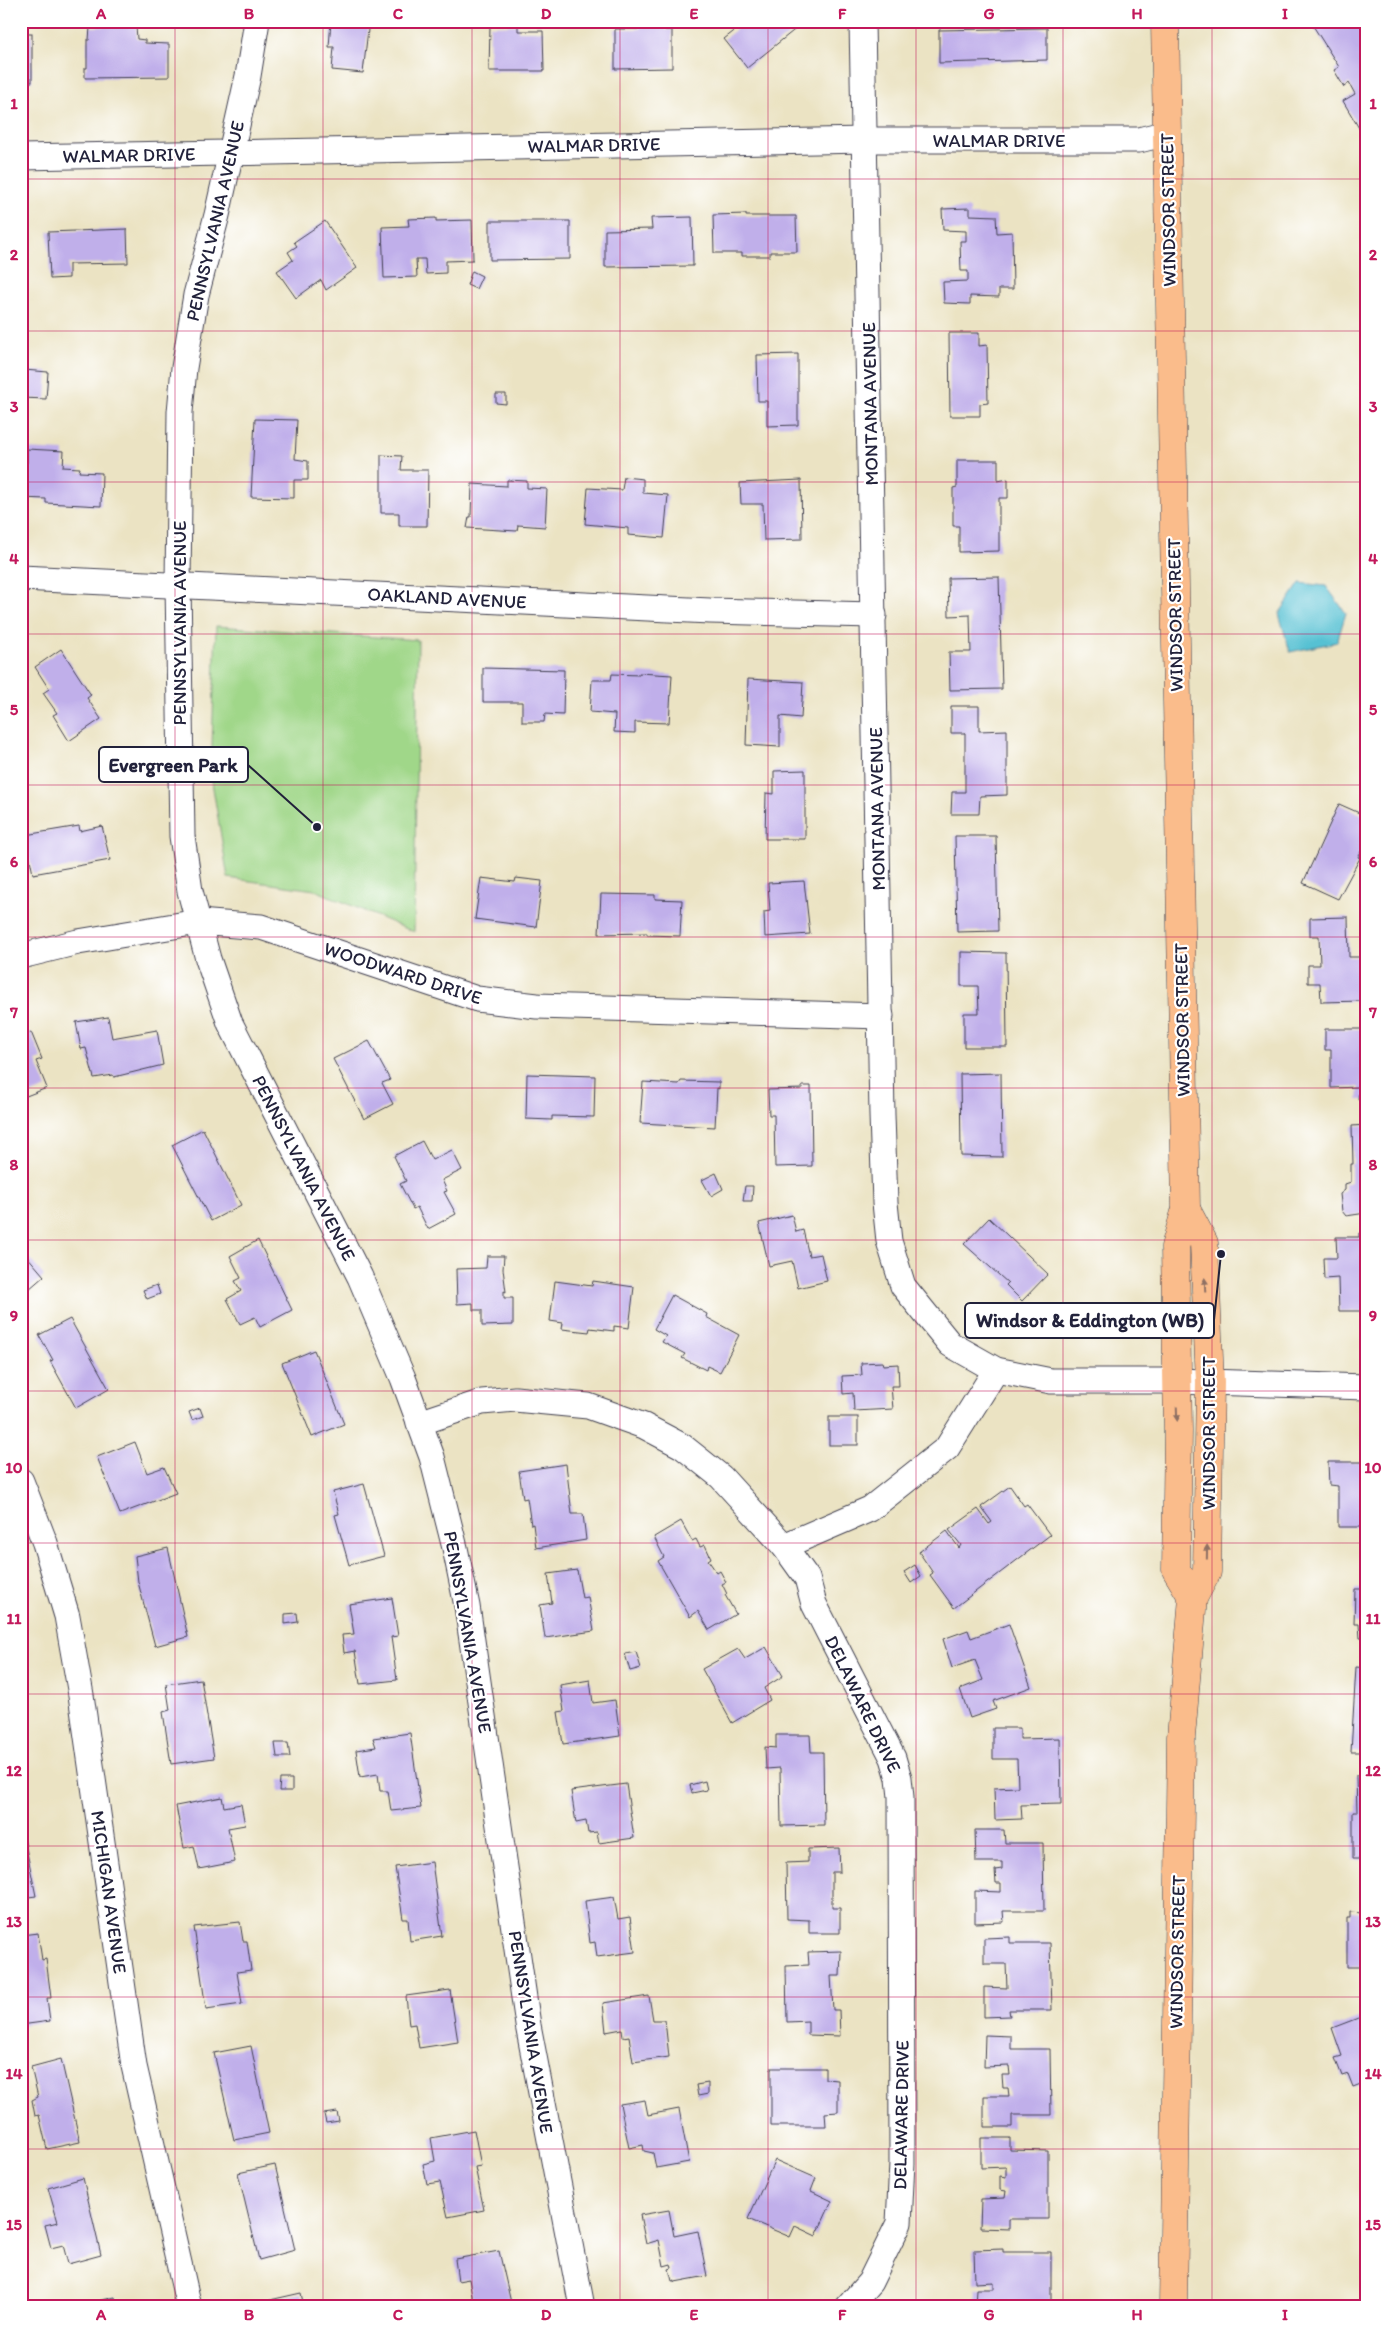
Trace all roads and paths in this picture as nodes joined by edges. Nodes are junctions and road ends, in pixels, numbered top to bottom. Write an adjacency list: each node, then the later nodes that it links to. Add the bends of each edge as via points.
1 (257, 21): 6 (street, PENNSYLVANIA AVENUE)
2 (862, 21): 5 (street, MONTANA AVENUE)
3 (1165, 21): 4 (main road, WINDSOR STREET)
4 (1166, 133): 5 (street, WALMAR DRIVE, via 1139,140); 14 (main road, WINDSOR STREET)
5 (864, 140): 6 (street, WALMAR DRIVE); 10 (street, MONTANA AVENUE)
6 (230, 153): 7 (street, WALMAR DRIVE); 9 (street, PENNSYLVANIA AVENUE, via 196,295 184,368 180,412)
7 (21, 157)
8 (21, 578): 9 (street, OAKLAND AVENUE)
9 (178, 584): 10 (street, OAKLAND AVENUE, via 710,611); 11 (street, PENNSYLVANIA AVENUE, via 182,836)
10 (874, 616): 13 (street, MONTANA AVENUE)
11 (198, 922): 12 (street, WOODWARD DRIVE, via 78,942); 13 (street, WOODWARD DRIVE, via 260,927 477,999 537,1006); 19 (street, PENNSYLVANIA AVENUE, via 230,1023 360,1277)
12 (21, 956)
13 (881, 1016): 15 (street, MONTANA AVENUE, via 885,1203 889,1241 903,1286 950,1344)
14 (1186, 1209): 16 (main road, WINDSOR STREET, via 1175,1247); 17 (main road, WINDSOR STREET, one-way to 14, via 1204,1243)
15 (996, 1370): 16 (street, MONTANA AVENUE, via 1051,1381); 21 (street, via 947,1448 870,1509)
16 (1176, 1380): 17 (street, MONTANA AVENUE); 22 (main road, WINDSOR STREET, one-way to 22, via 1176,1570)
17 (1210, 1382): 18 (street, MONTANA AVENUE); 22 (main road, WINDSOR STREET, one-way to 17, via 1207,1572)
18 (1366, 1387)
19 (419, 1423): 21 (street, DELAWARE DRIVE, via 490,1402 515,1399 588,1406 644,1426 682,1446 721,1477); 24 (street, PENNSYLVANIA AVENUE, via 436,1475 467,1606 528,2025)
20 (21, 1481): 23 (street, MICHIGAN AVENUE, via 45,1542 67,1616 134,2066)
21 (784, 1546): 25 (street, DELAWARE DRIVE, via 807,1578 814,1604 893,1758 901,1797 902,2163 899,2223 870,2282)
22 (1193, 1598): 26 (main road, WINDSOR STREET, via 1181,1737)
23 (189, 2307)
24 (582, 2307)
25 (848, 2307)
26 (1173, 2307)

